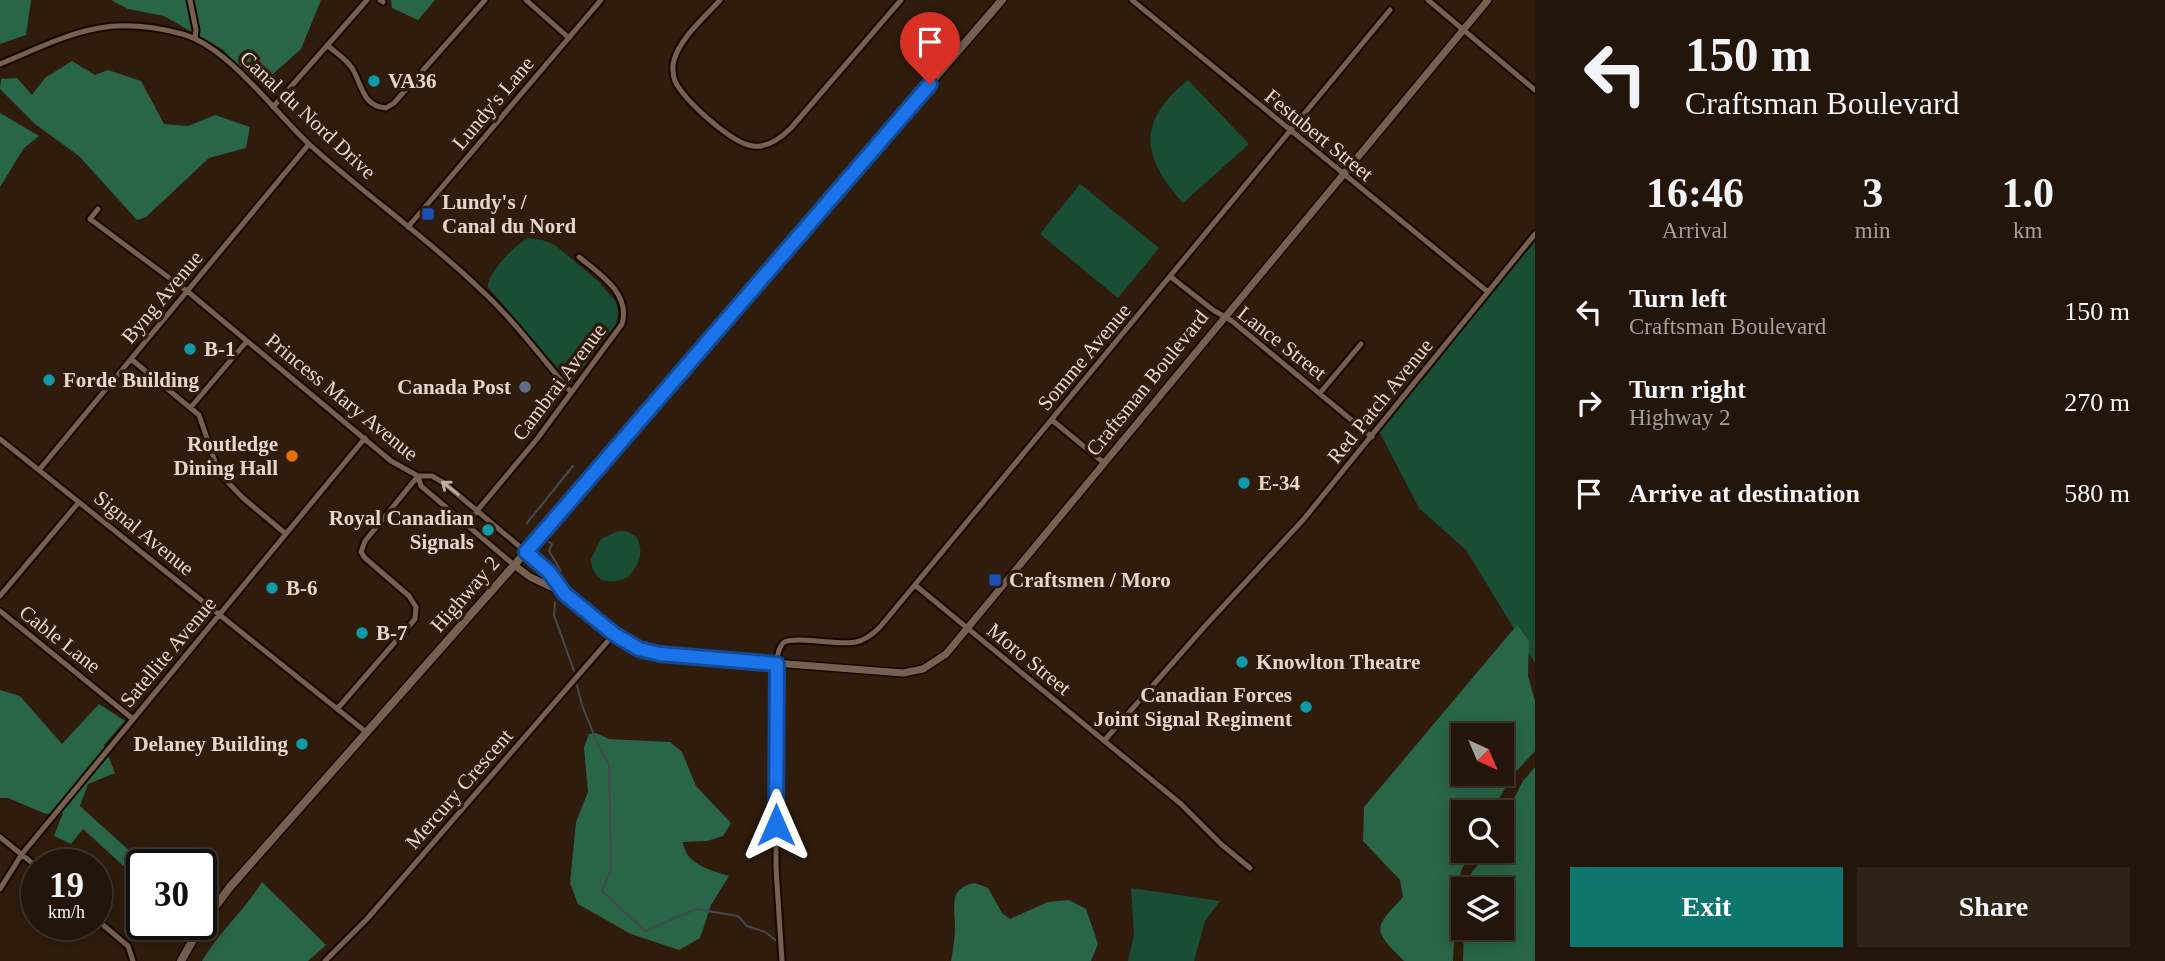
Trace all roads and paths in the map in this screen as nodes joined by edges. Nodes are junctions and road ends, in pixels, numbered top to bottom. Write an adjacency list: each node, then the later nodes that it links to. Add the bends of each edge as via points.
1 (190, 0): 15 (street)
2 (367, 0): 16 (street)
3 (485, 0): 16 (street, via 386,108 377,107 362,94 352,69)
4 (526, 0): 14 (street)
5 (601, 0): 14 (street, Lundy's Lane)
6 (720, 0): 7 (street, via 681,45 673,62 674,79 685,97 711,120 737,141 754,147 779,139 791,128)
7 (901, 0)
8 (1002, 0): 48 (main road, Highway 2)
9 (1132, 0): 20 (street, Festubert Street)
10 (1428, 0): 13 (street)
11 (1488, 0): 13 (street, Craftsman Boulevard)
12 (1390, 10): 20 (street, Somme Avenue)
13 (1463, 30): 18 (street); 22 (street, Craftsman Boulevard)
14 (569, 38): 24 (street, Lundy's Lane)
15 (195, 39): 17 (street, Canal du Nord Drive, via 156,28 109,25 74,33); 19 (street, Canal du Nord Drive, via 229,62)
16 (327, 45): 19 (street)
17 (0, 64)
18 (1535, 90)
19 (273, 107): 21 (street, Canal du Nord Drive)
20 (1289, 131): 22 (street, Festubert Street); 27 (street, Somme Avenue)
21 (309, 144): 24 (street, Canal du Nord Drive); 28 (street, Byng Avenue)
22 (1342, 174): 29 (street, Festubert Street); 30 (street, Craftsman Boulevard)
23 (98, 209): 28 (street, Princess Mary Avenue, via 90,219)
24 (408, 227): 34 (street, Canal du Nord Drive, via 488,296)
25 (1535, 234): 29 (street, Red Patch Avenue)
26 (579, 257): 34 (street, Cambrai Avenue, via 619,295 624,318)
27 (1171, 277): 30 (street, Lance Street); 37 (street, Somme Avenue)
28 (187, 291): 31 (street, Princess Mary Avenue); 33 (street, Byng Avenue)
29 (1488, 292): 38 (street, Red Patch Avenue)
30 (1224, 317): 35 (street, Lance Street); 41 (street, Craftsman Boulevard)
31 (247, 341): 36 (street, Princess Mary Avenue); 39 (street, Princess Mary Avenue)
32 (1361, 344): 35 (street)
33 (131, 359): 36 (street); 42 (street, Byng Avenue)
34 (570, 391): 45 (street, Cambrai Avenue, via 537,439)
35 (1320, 393): 38 (street, Lance Street)
36 (191, 407): 47 (street, via 201,419 219,473)
37 (1052, 420): 41 (street); 50 (street, Somme Avenue)
38 (1372, 437): 61 (street, Red Patch Avenue)
39 (365, 438): 43 (street, Princess Mary Avenue, via 391,461); 47 (street, Satellite Avenue)
40 (0, 439): 42 (street, Signal Avenue)
41 (1104, 463): 55 (street, Craftsman Boulevard)
42 (39, 470): 44 (street, Signal Avenue)
43 (418, 476): 45 (street, Princess Mary Avenue, one-way to 43, via 432,476); 46 (street, Princess Mary Avenue, via 421,486); 58 (street, via 361,552 409,596 416,607 415,619)
44 (79, 502): 52 (street); 54 (street, Signal Avenue)
45 (477, 510): 46 (street, Cambrai Avenue); 48 (street, Princess Mary Avenue)
46 (466, 524): 49 (street, Princess Mary Avenue)
47 (286, 534): 54 (street, Satellite Avenue)
48 (526, 552): 49 (main road, Highway 2); 51 (street, Craftsman Boulevard)
49 (514, 565): 51 (street, Craftsman Boulevard); 60 (main road, Highway 2)
50 (915, 585): 55 (street, Moro Street); 57 (street, Somme Avenue, via 872,635 842,644 787,641)
51 (565, 594): 56 (street, Craftsman Boulevard)
52 (0, 596)
53 (0, 611): 59 (street, Cable Lane)
54 (220, 614): 58 (street, Signal Avenue); 59 (street, Satellite Avenue)
55 (967, 629): 57 (street, Craftsman Boulevard, via 939,660 914,672); 61 (street, Moro Street)
56 (614, 634): 57 (street, Craftsman Boulevard, via 639,649 660,654); 71 (street, Mercury Crescent, via 367,919)
57 (777, 664): 72 (street, via 776,868)
58 (338, 708): 60 (street, Signal Avenue)
59 (133, 719): 63 (street, Satellite Avenue)
60 (366, 732): 70 (main road, Highway 2, via 230,887)
61 (1104, 741): 66 (street, Moro Street)
62 (0, 837): 64 (street)
63 (26, 849)
64 (21, 853)
65 (21, 856): 67 (street, Satellite Avenue)
66 (1250, 868)
67 (0, 890)
68 (112, 932): 69 (street, via 128,946)
69 (133, 961)
70 (181, 961)
71 (325, 961)
72 (782, 961)

